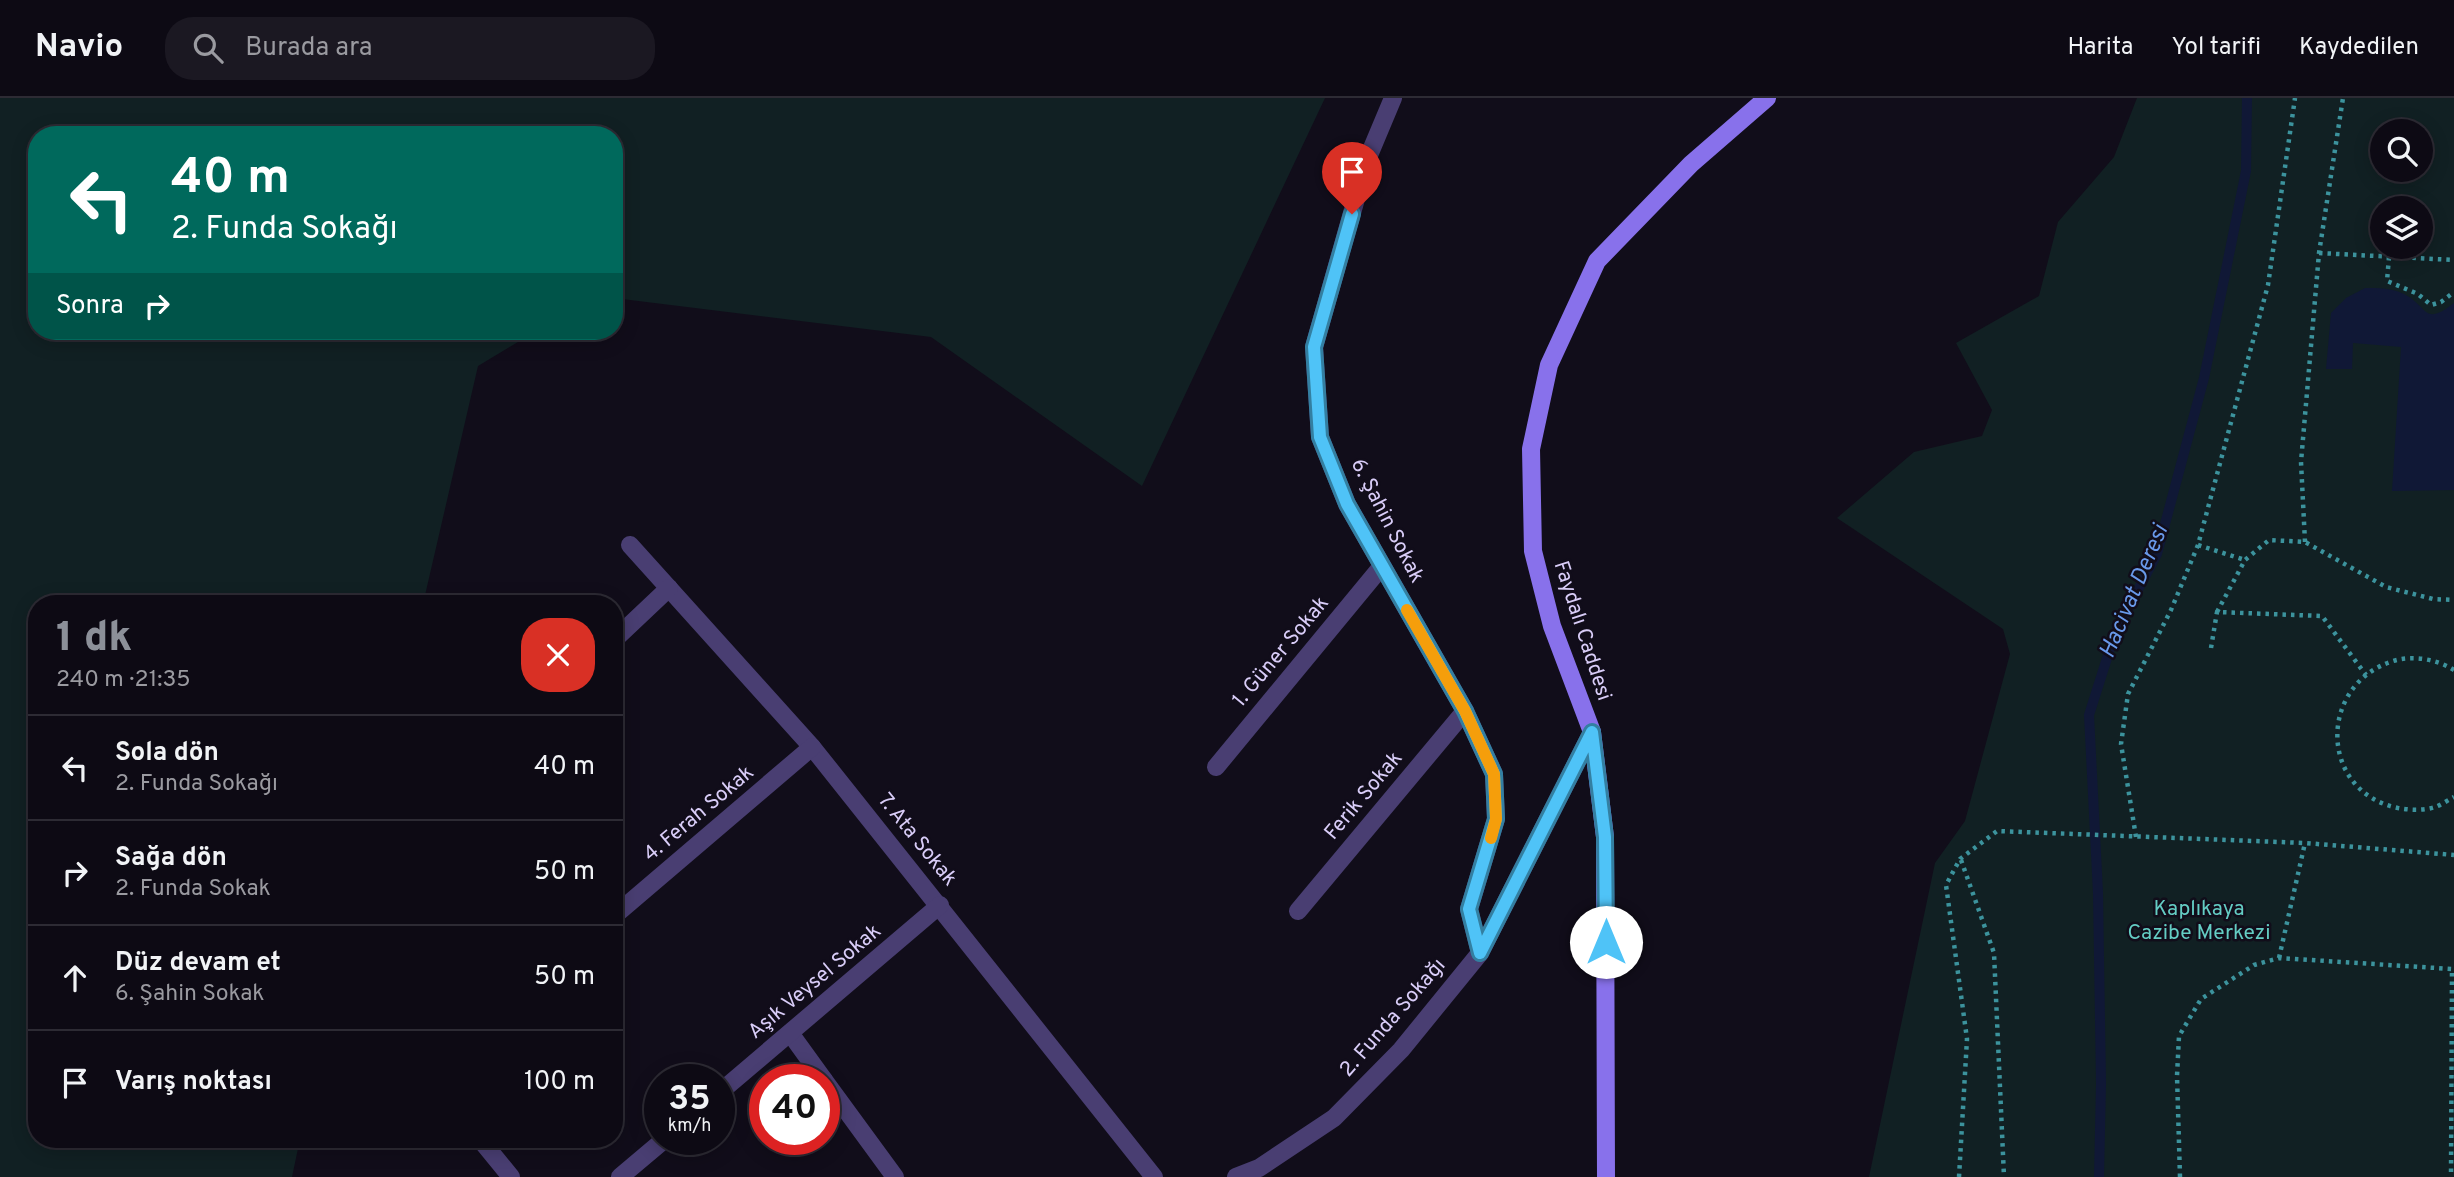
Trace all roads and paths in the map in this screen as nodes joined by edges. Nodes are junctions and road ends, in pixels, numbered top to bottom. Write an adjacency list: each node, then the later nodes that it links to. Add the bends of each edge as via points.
1 (1393, 98): 15 (street, 6. Şahin Sokak, via 1367,160 1314,347 1320,437 1347,504)
2 (1767, 98): 24 (street, Faydalı Caddesi, via 1692,164 1597,261 1549,365 1531,449 1533,551 1552,626)
3 (2295, 98): 13 (path, via 2268,285)
4 (2343, 98): 5 (path)
5 (2319, 253): 6 (path); 11 (path, via 2301,462)
6 (2370, 256)
7 (2389, 259): 10 (path, via 2387,281 2431,305)
8 (2432, 259): 9 (path)
9 (2454, 260)
10 (2454, 292)
11 (2305, 542): 14 (path, via 2269,540); 17 (path, via 2386,587)
12 (630, 545): 16 (street, 7. Ata Sokak)
13 (2199, 545): 14 (path); 28 (path, via 2127,694 2121,744)
14 (2245, 560): 18 (path)
15 (1382, 566): 23 (street, 6. Şahin Sokak); 26 (street, 1. Güner Sokak)
16 (669, 588): 19 (street); 25 (street, 7. Ata Sokak)
17 (2454, 600)
18 (2217, 612): 20 (path); 22 (path, via 2322,616)
19 (623, 631)
20 (2211, 648)
21 (2454, 670): 22 (path, via 2427,659 2402,658)
22 (2366, 675): 27 (path, via 2343,701 2337,725 2338,750 2347,774 2363,793 2385,805 2422,809)
23 (1465, 711): 34 (street, Ferik Sokak); 35 (street, 6. Şahin Sokak, via 1494,774 1496,819 1469,909)
24 (1592, 732): 35 (street, 2. Funda Sokağı); 48 (street, Faydalı Caddesi, via 1605,837)
25 (813, 747): 32 (street, 7. Ata Sokak); 33 (street, 4. Ferah Sokak)
26 (1216, 767)
27 (2454, 797)
28 (2136, 837): 29 (path); 31 (path, via 1997,831)
29 (2305, 843): 30 (path); 36 (path)
30 (2454, 855)
31 (1960, 859): 49 (path, via 1946,885 1967,1039); 50 (path, via 1994,953)
32 (940, 905): 37 (street, Aşık Veysel Sokak); 46 (street, 7. Ata Sokak)
33 (623, 908)
34 (1298, 911)
35 (1480, 953): 47 (street, 2. Funda Sokağı, via 1401,1050 1334,1118 1259,1168)
36 (2279, 958): 51 (path, via 2254,965 2201,999 2179,1035); 52 (path, via 2452,968)
37 (790, 1033): 38 (street); 39 (street, Aşık Veysel Sokak)
38 (812, 1064)
39 (735, 1079)
40 (840, 1102): 45 (street)
41 (487, 1148): 43 (street)
42 (646, 1155): 44 (street)
43 (511, 1177)
44 (620, 1177)
45 (895, 1177)
46 (1154, 1177)
47 (1236, 1177)
48 (1606, 1177)
49 (1959, 1177)
50 (2004, 1177)
51 (2180, 1177)
52 (2451, 1177)

